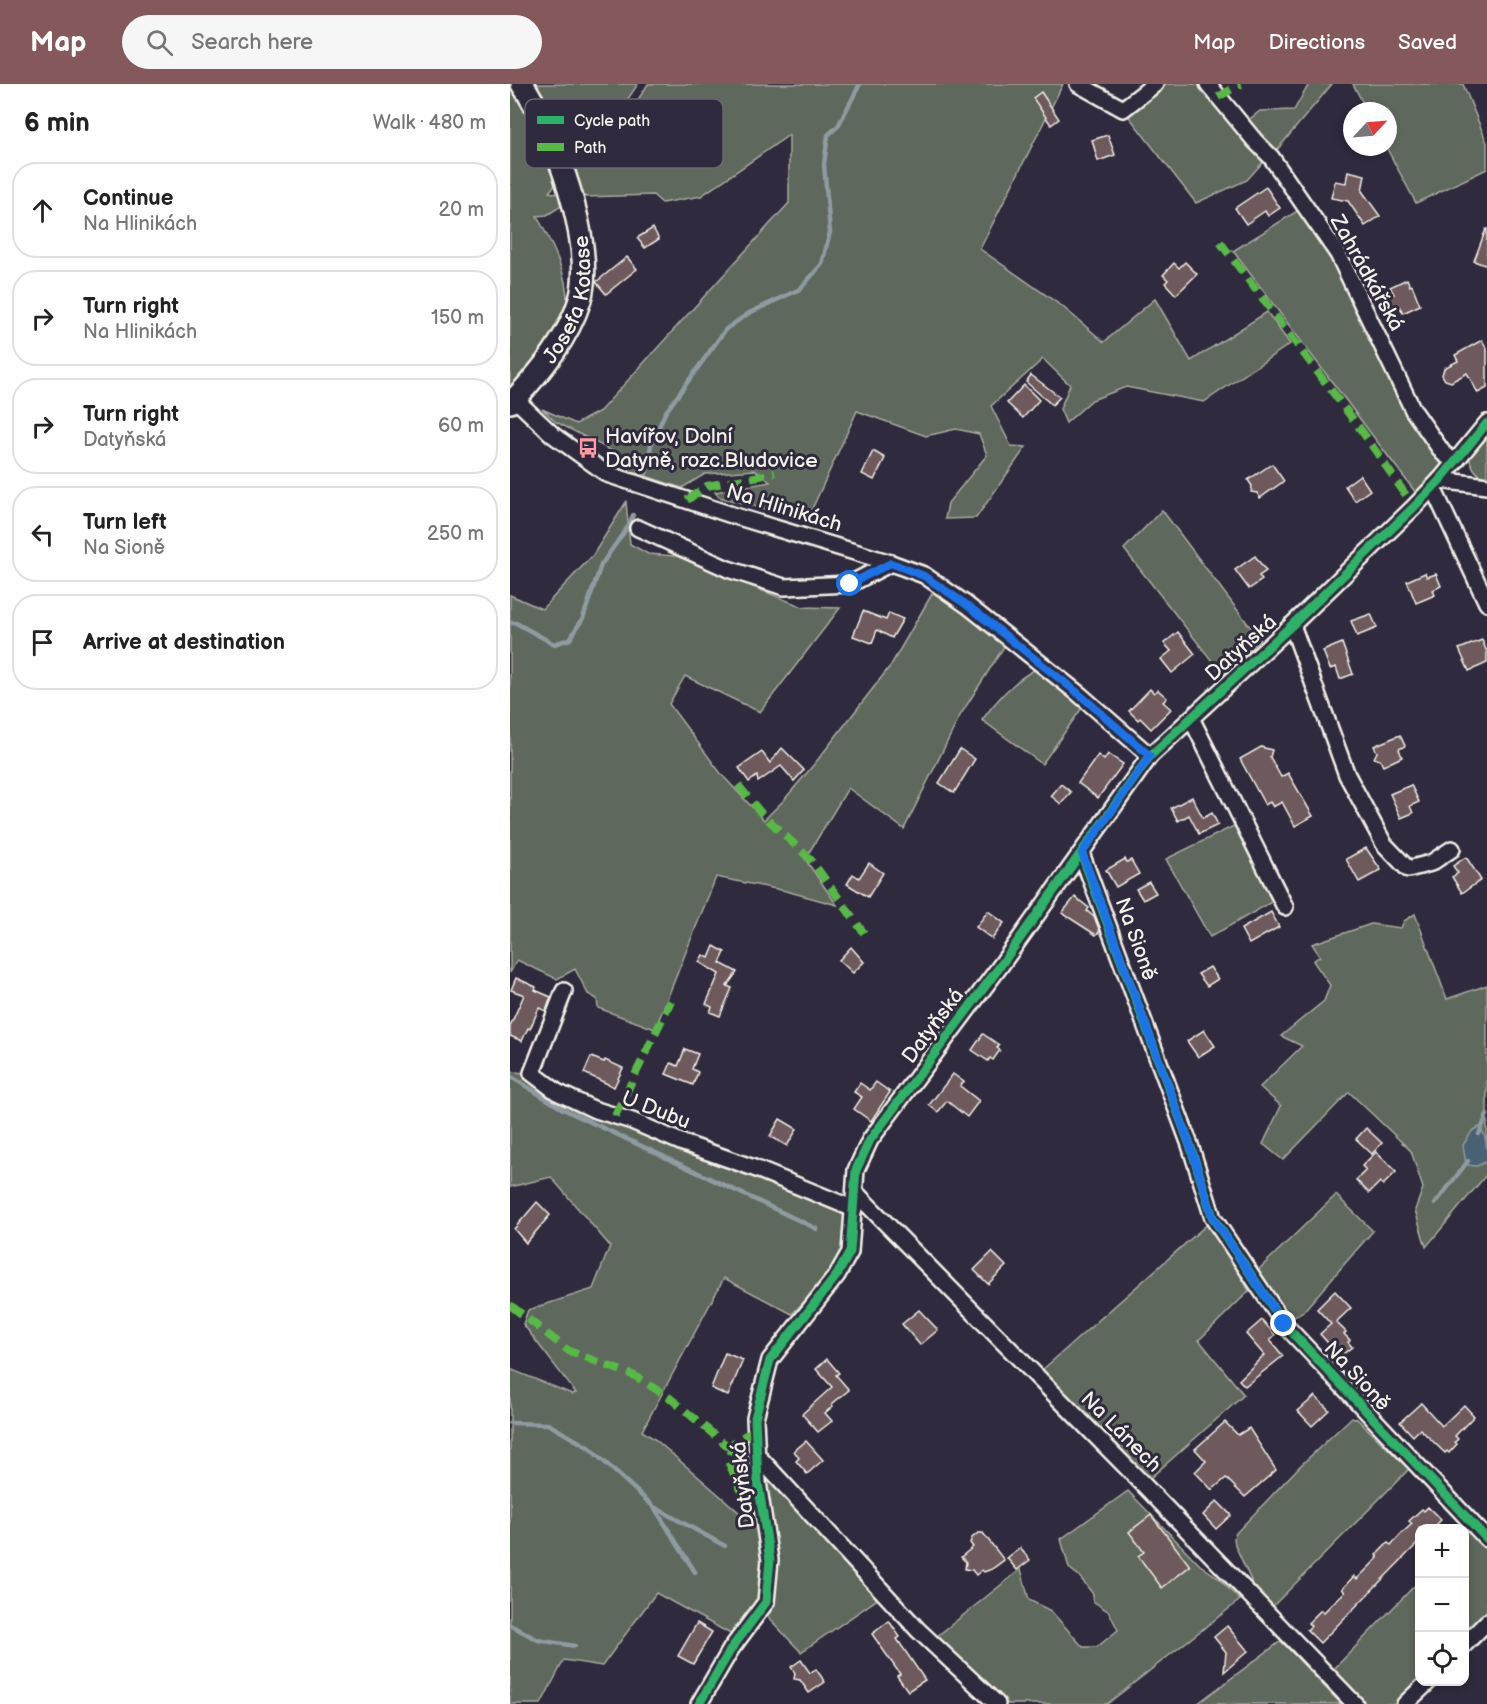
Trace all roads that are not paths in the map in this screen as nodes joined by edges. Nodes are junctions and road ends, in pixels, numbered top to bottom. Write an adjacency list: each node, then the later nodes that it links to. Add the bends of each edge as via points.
1 (522, 84): 5 (street, Josefa Kotase)
2 (1078, 84): 3 (street, via 1124,109)
3 (1155, 84)
4 (1208, 84): 9 (street, Zahrádkářská, via 1271,157 1338,254 1413,410 1443,453)
5 (529, 99)
6 (562, 168): 7 (street, Josefa Kotase, via 577,220 584,264 580,299 549,360)
7 (513, 400): 13 (street, Na Hlinikách, via 607,474)
8 (1487, 423): 9 (street, Datyňská)
9 (1455, 462): 10 (street, Datyňská)
10 (1437, 484): 11 (street); 14 (street); 15 (street, Datyňská)
11 (1487, 486)
12 (638, 528): 13 (street, via 728,569 784,587 850,584)
13 (891, 563): 17 (street, Na Hlinikách, via 924,576 967,605)
14 (1487, 603)
15 (1292, 626): 16 (street, Datyňská); 18 (street, Datyňská, via 1347,775 1384,844 1408,868 1431,863)
16 (1191, 718): 17 (street, Datyňská); 20 (street)
17 (1150, 756): 19 (street, Datyňská)
18 (1452, 849)
19 (1082, 853): 22 (street, Datyňská, via 870,1140 856,1170); 25 (street, Na Sioně, via 1190,1145 1213,1218 1284,1324)
20 (1285, 907)
21 (564, 991): 23 (street, U Dubu, via 532,1073 557,1092)
22 (855, 1192): 23 (street, Datyňská); 31 (street, Na Lánech)
23 (854, 1209): 24 (street, Datyňská, via 850,1252 837,1275 770,1360 755,1418)
24 (756, 1455): 29 (street, Datyňská, via 770,1560 766,1602 731,1649); 30 (street, Datyňská, via 918,1630)
25 (1487, 1539)
26 (1487, 1622): 27 (street)
27 (1469, 1640)
28 (1424, 1686): 32 (street)
29 (699, 1704)
30 (997, 1704)
31 (1355, 1704)
32 (1405, 1704)

